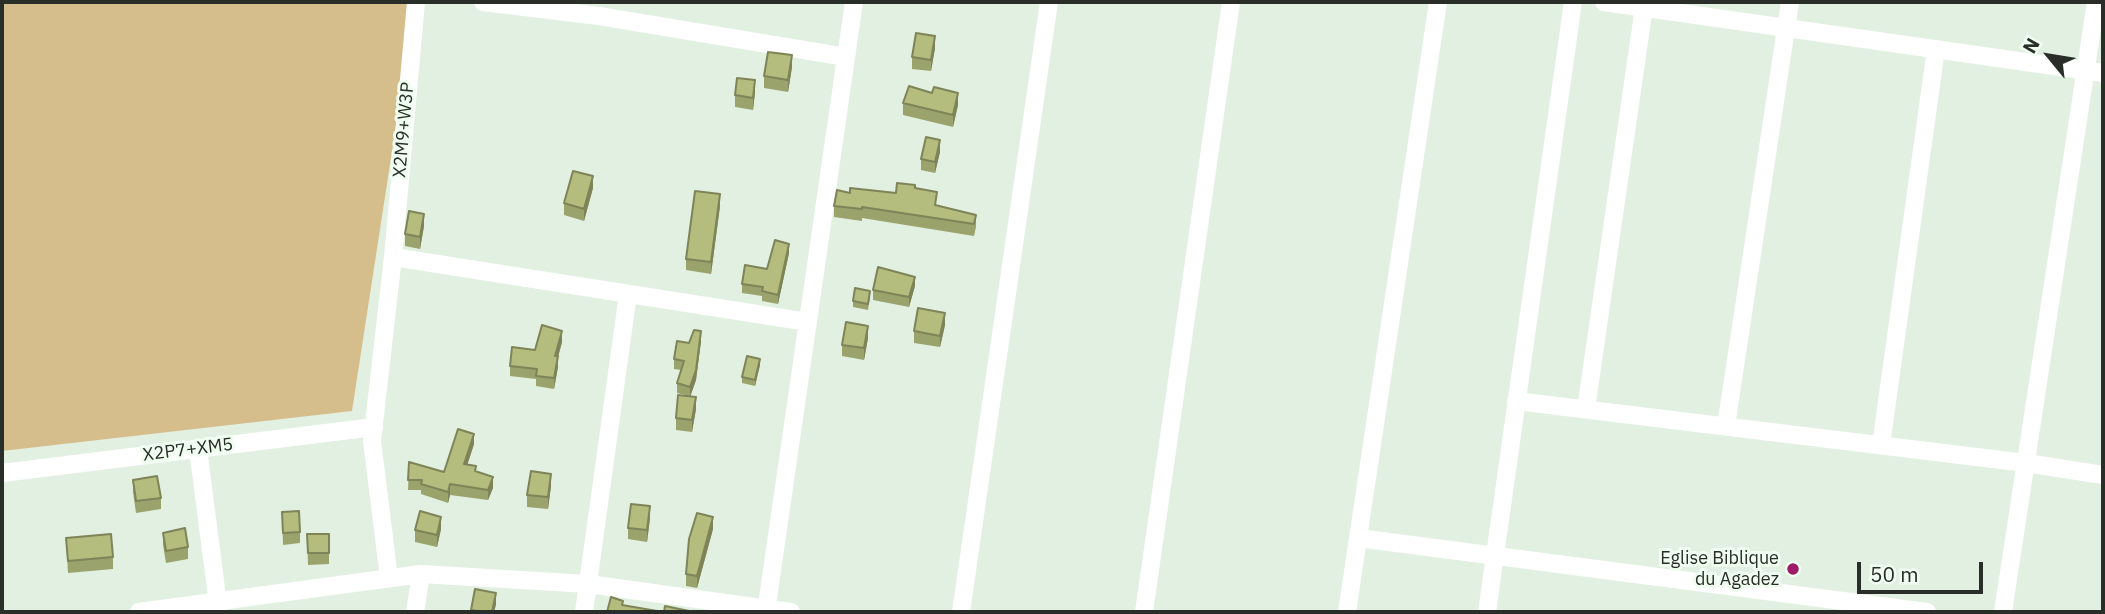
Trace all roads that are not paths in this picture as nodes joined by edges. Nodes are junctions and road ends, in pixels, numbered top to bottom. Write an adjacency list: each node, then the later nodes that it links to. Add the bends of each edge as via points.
1 (416, 2): 17 (street, X2M9+W3P)
2 (483, 2): 12 (street)
3 (854, 2): 15 (street)
4 (1049, 2): 40 (street)
5 (1231, 2): 41 (street)
6 (1438, 2): 29 (street)
7 (1573, 2): 20 (street)
8 (1604, 2): 11 (street)
9 (1790, 2): 13 (street)
10 (2096, 2): 16 (street)
11 (1644, 8): 13 (street); 21 (street)
12 (601, 9): 15 (street)
13 (1786, 28): 14 (street); 23 (street)
14 (1936, 49): 16 (street); 24 (street)
15 (846, 57): 19 (street)
16 (2095, 72): 26 (street)
17 (393, 257): 18 (street); 22 (street, X2M9+W3P)
18 (628, 294): 19 (street); 33 (street)
19 (808, 322): 35 (street)
20 (1516, 401): 21 (street); 30 (street)
21 (1586, 409): 23 (street)
22 (374, 426): 25 (street, X2P7+XM5); 32 (street, X2M9+W3P)
23 (1726, 426): 24 (street)
24 (1881, 445): 26 (street)
25 (198, 449): 27 (street, X2P7+XM5); 34 (street)
26 (2026, 463): 28 (street); 45 (street)
27 (2, 473)
28 (2103, 475)
29 (1358, 538): 30 (street); 42 (street)
30 (1495, 556): 43 (street); 44 (street)
31 (421, 574): 32 (street); 33 (street); 37 (street)
32 (389, 578): 34 (street)
33 (588, 584): 35 (street); 38 (street)
34 (219, 607): 36 (street)
35 (767, 611): 39 (street)
36 (139, 612)
37 (415, 612)
38 (584, 612)
39 (791, 612)
40 (961, 612)
41 (1144, 612)
42 (1347, 612)
43 (1487, 612)
44 (1927, 612)
45 (2003, 612)

